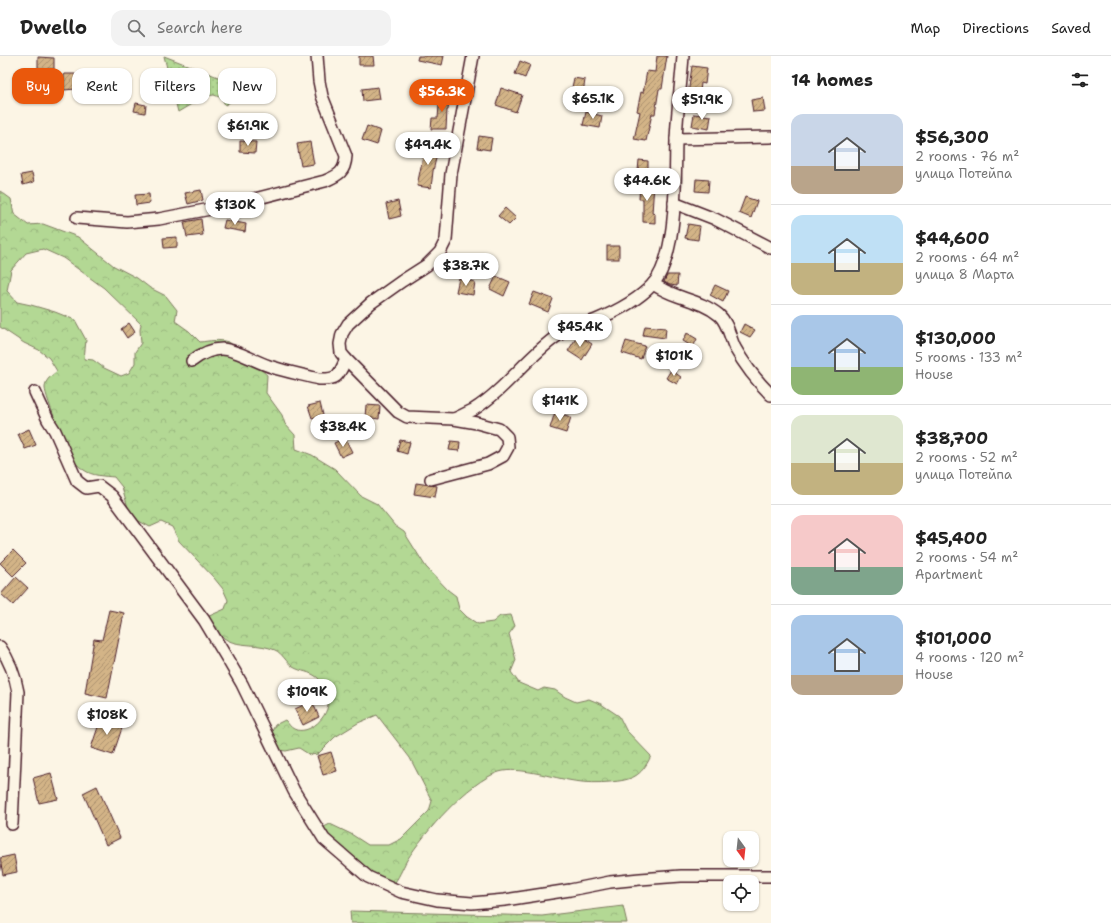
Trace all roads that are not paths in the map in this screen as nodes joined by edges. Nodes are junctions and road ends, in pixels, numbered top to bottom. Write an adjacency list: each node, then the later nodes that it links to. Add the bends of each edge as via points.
1 (317, 56): 7 (street, via 318,81 322,96 346,156 346,164 336,176 231,205 159,219 127,222)
2 (473, 56): 10 (street, via 451,174 446,240 440,252 428,265 371,303 348,324 340,344 341,353)
3 (683, 56): 5 (street)
4 (771, 137): 5 (street)
5 (676, 139): 6 (street)
6 (674, 203): 8 (street, via 715,219); 9 (street, via 664,266)
7 (77, 218)
8 (771, 248)
9 (653, 284): 13 (street, via 700,304 720,316 746,365); 14 (street, via 621,309 570,327 557,335 496,392 473,410)
10 (346, 359): 11 (street, via 340,374 327,380 272,367 223,349 211,350); 14 (street, via 398,412 406,416)
11 (192, 361)
12 (35, 392): 18 (street, via 77,481 86,488 99,486 112,496 204,620 242,684 294,792 324,838 368,877 401,892 437,900 472,902 505,900 640,879 681,876)
13 (771, 395)
14 (454, 419): 15 (street, via 499,429 507,438 508,447 503,456 488,464)
15 (431, 479)
16 (0, 648): 17 (street, via 15,675 18,692)
17 (12, 824)
18 (771, 876)

